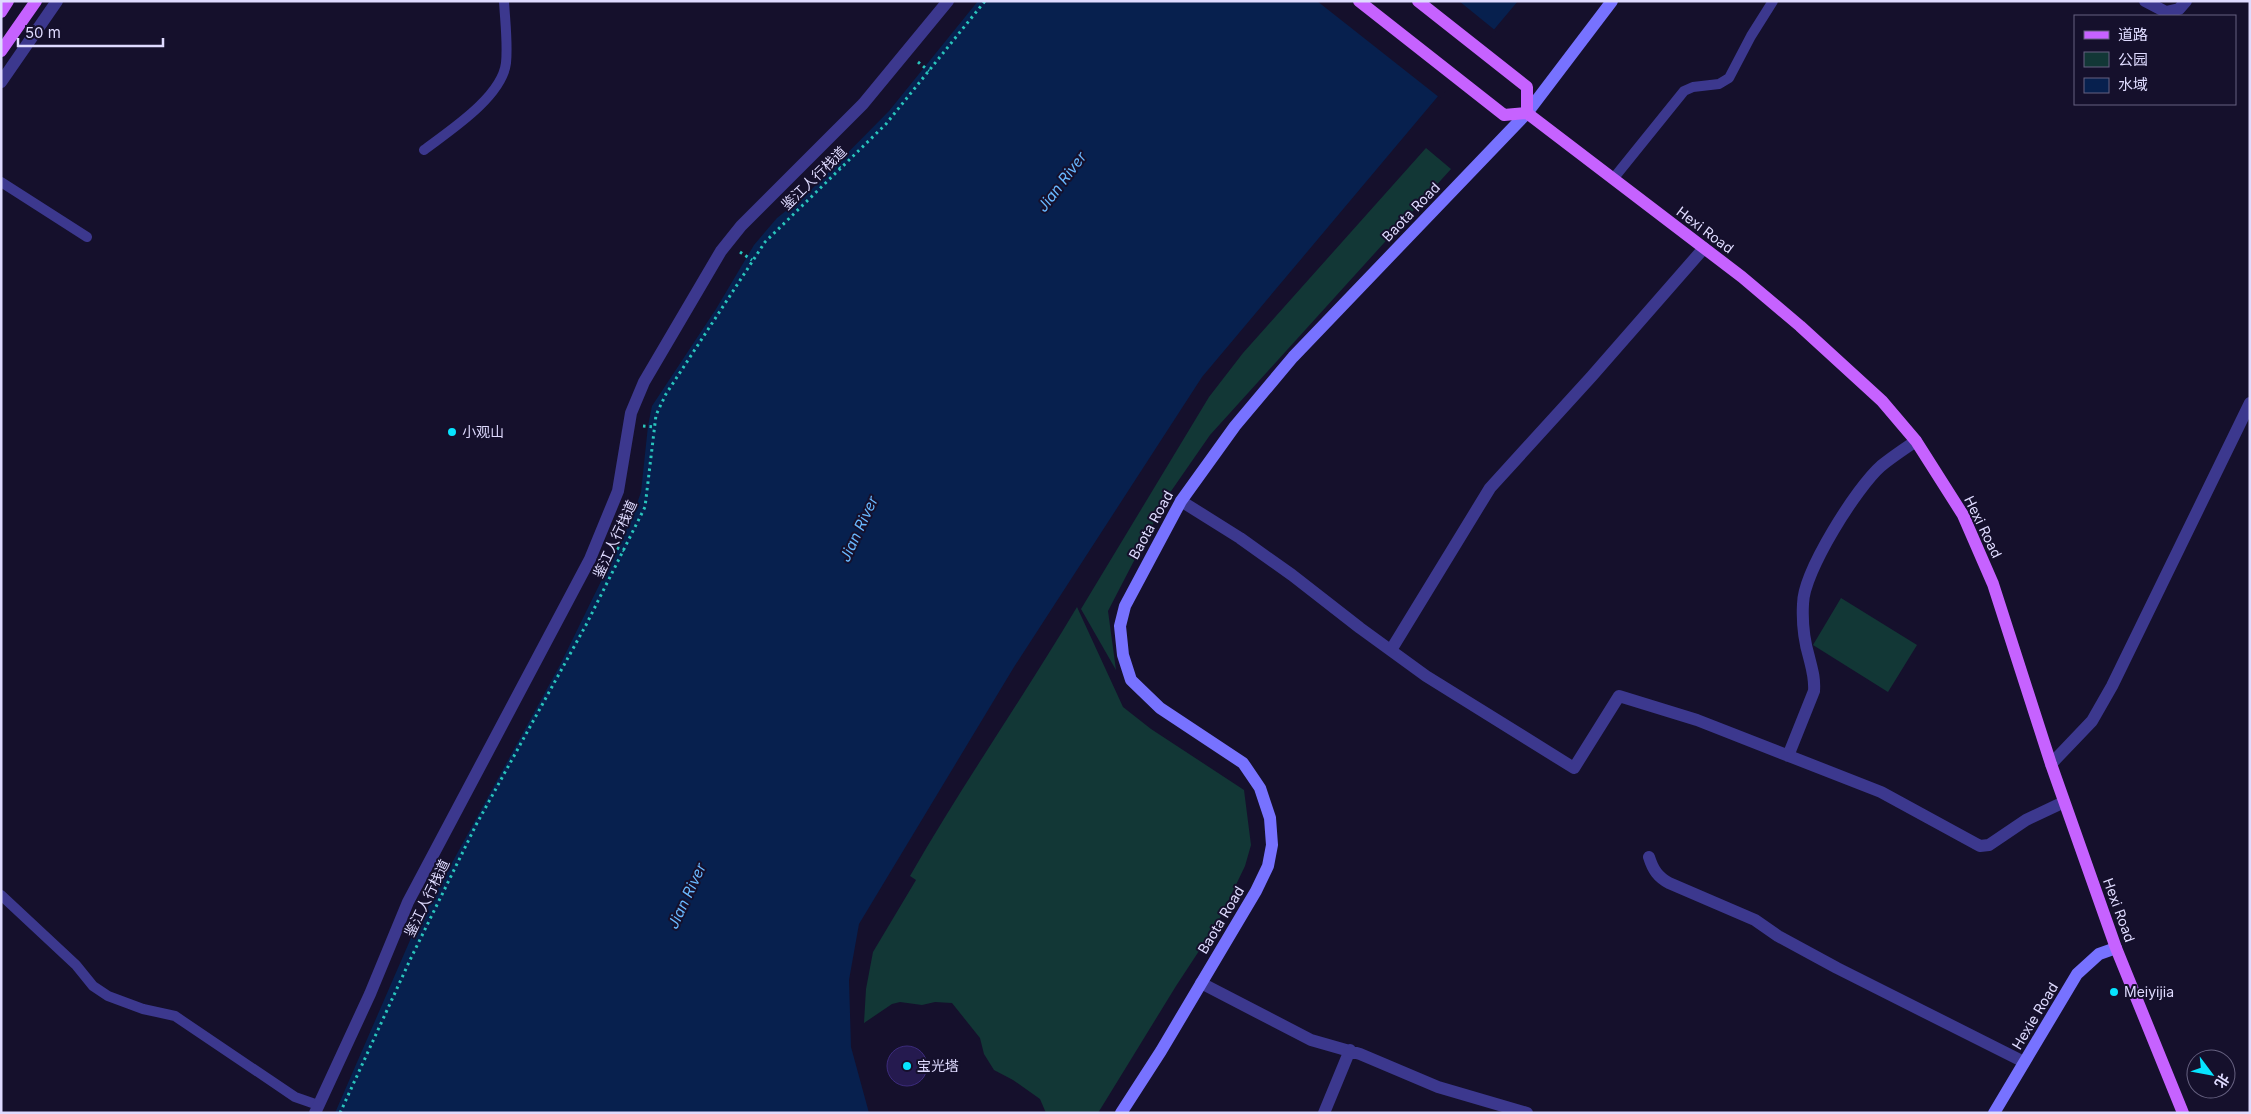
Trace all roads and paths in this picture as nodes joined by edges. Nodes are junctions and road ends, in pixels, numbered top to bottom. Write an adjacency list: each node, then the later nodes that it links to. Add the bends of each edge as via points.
1 (8, 1): 13 (main road)
2 (36, 1): 14 (main road)
3 (57, 1): 15 (street)
4 (504, 1): 17 (lane, via 506,64 499,80 489,96 470,115)
5 (948, 1): 35 (street, via 863,104 741,226 721,251 644,382 630,419 618,491 590,559 408,902)
6 (985, 1): 36 (path, 鉴江人行栈道, via 886,124 765,242 666,394 656,415 645,507 586,625 476,825)
7 (1359, 1): 16 (main road, via 1504,115)
8 (1418, 1): 16 (main road, via 1527,87)
9 (1612, 1): 16 (street, Baota Road)
10 (1774, 1): 18 (lane, via 1729,78 1719,84 1684,91)
11 (2145, 1): 12 (street, via 2166,12 2179,9)
12 (2186, 1)
13 (1, 12)
14 (1, 52)
15 (1, 82)
16 (1527, 113): 18 (main road, Hexi Road); 24 (street, Baota Road, via 1293,357 1235,426)
17 (424, 150)
18 (1613, 179): 21 (main road, Hexi Road)
19 (1, 182): 20 (lane)
20 (87, 237)
21 (1704, 248): 23 (main road, Hexi Road, via 1843,364 1882,401); 25 (street, via 1490,488)
22 (2250, 403): 27 (street, via 2112,686 2092,721)
23 (1916, 441): 26 (street, via 1881,466 1861,488 1808,580 1803,601 1803,625 1815,686); 27 (main road, Hexi Road, via 1963,515 1993,584)
24 (1181, 501): 25 (street, via 1285,570); 32 (street, Baota Road, via 1125,606 1120,626 1123,655 1131,680 1160,708 1243,763 1260,788 1270,818 1272,845 1268,866 1256,891)
25 (1391, 650): 26 (street, via 1426,676 1574,768 1619,696 1697,720)
26 (1788, 756): 28 (street, via 1880,792 1980,846 1990,845 2026,820)
27 (2051, 764): 28 (main road, Hexi Road)
28 (2064, 802): 31 (main road, Hexi Road)
29 (1649, 857): 34 (street, via 1654,870 1670,883 1754,920 1837,968)
30 (1, 895): 35 (lane, via 76,965 93,986 108,996 143,1009 175,1016)
31 (2116, 948): 34 (street, Hexie Road, via 2098,954 2077,974); 41 (main road, Hexi Road)
32 (1201, 983): 33 (street, via 1311,1040); 37 (street, Baota Road)
33 (1350, 1050): 38 (street); 39 (street, via 1438,1087)
34 (2024, 1062): 40 (street, Hexie Road)
35 (317, 1109)
36 (340, 1113)
37 (1120, 1113)
38 (1324, 1113)
39 (1527, 1113)
40 (1994, 1113)
41 (2183, 1113)

